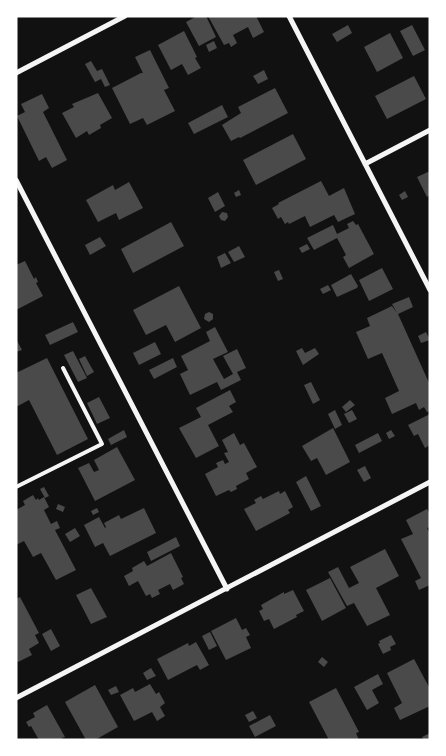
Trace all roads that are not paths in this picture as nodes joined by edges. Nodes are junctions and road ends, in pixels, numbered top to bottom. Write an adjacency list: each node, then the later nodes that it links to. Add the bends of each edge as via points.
1 (125, 16): 3 (street)
2 (289, 16): 5 (street)
3 (16, 72)
4 (430, 130): 5 (street)
5 (365, 164): 7 (street)
6 (16, 180): 11 (street)
7 (430, 290)
8 (63, 368): 10 (lane, via 102,444)
9 (430, 482): 11 (street)
10 (16, 487)
11 (227, 589): 12 (street)
12 (16, 698)

